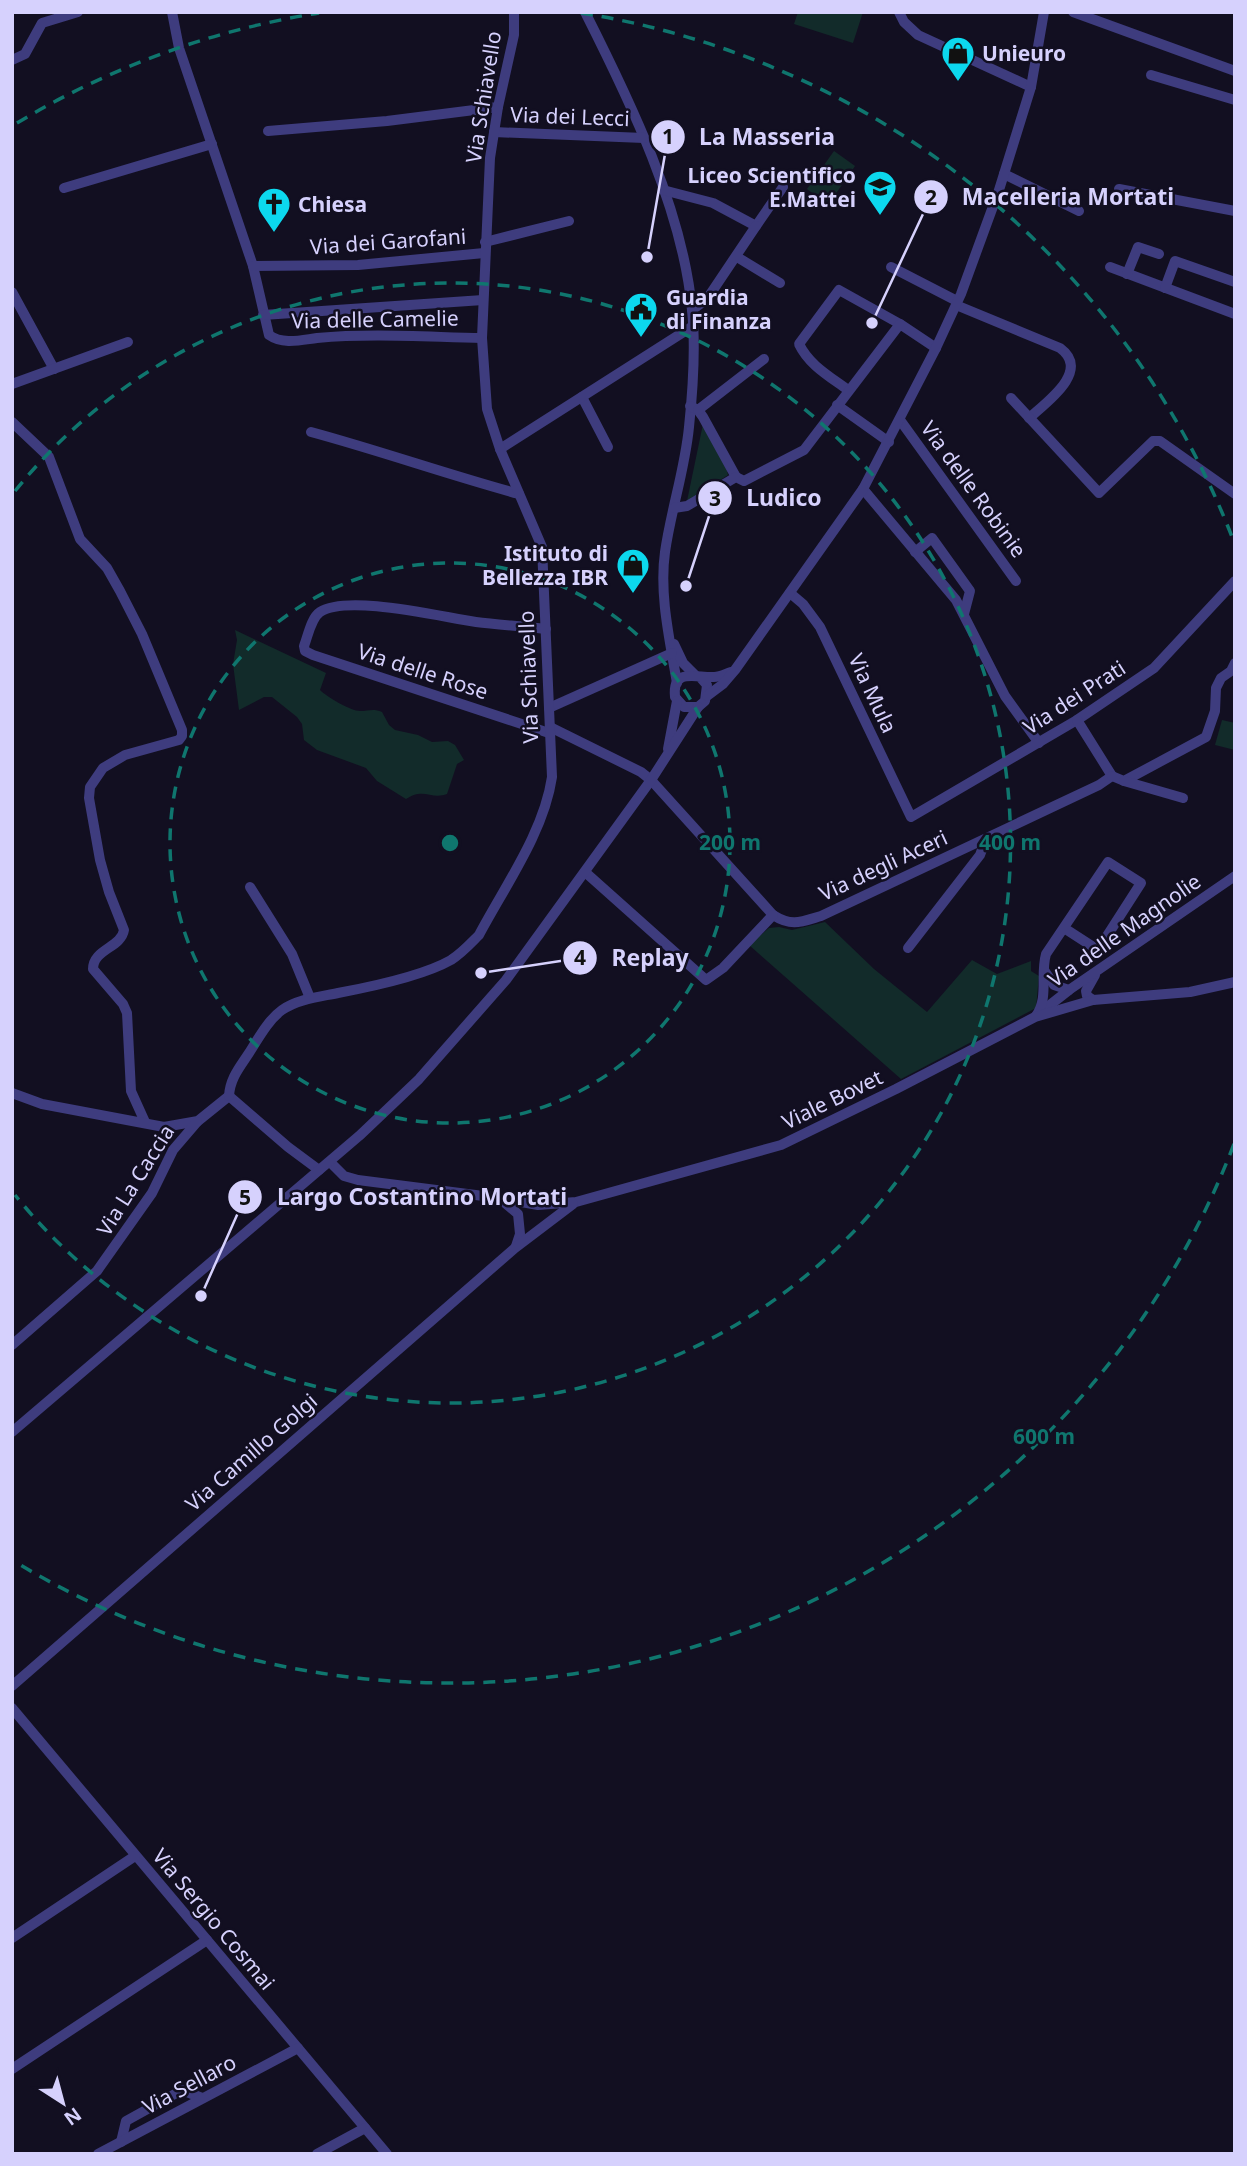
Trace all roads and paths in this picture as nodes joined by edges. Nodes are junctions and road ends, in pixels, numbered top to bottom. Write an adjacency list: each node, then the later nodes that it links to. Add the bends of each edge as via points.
1 (78, 12): 8 (street, via 43,23 24,54)
2 (172, 12): 17 (street, via 179,48)
3 (514, 12): 13 (street, Via Schiavello, via 514,36)
4 (584, 12): 16 (street)
5 (900, 12): 11 (street, via 918,35)
6 (1044, 12): 11 (street)
7 (1073, 12): 9 (street)
8 (12, 60)
9 (1235, 71)
10 (1151, 75): 12 (street)
11 (1031, 87): 18 (street)
12 (1235, 100)
13 (498, 107): 14 (street); 15 (street, Via Schiavello)
14 (268, 131)
15 (494, 132): 16 (street, Via dei Lecci); 27 (street, Via Schiavello)
16 (644, 138): 22 (street)
17 (212, 144): 20 (street); 31 (street)
18 (1004, 174): 23 (street); 40 (street)
19 (783, 187): 26 (street)
20 (64, 188)
21 (1119, 189): 24 (street)
22 (663, 190): 26 (street, via 712,203); 41 (street)
23 (1079, 211)
24 (1235, 211)
25 (569, 221): 27 (street)
26 (756, 226): 30 (street)
27 (485, 242): 28 (street, Via Schiavello)
28 (484, 253): 31 (street, Via dei Garofani, via 358,265); 39 (street, Via Schiavello)
29 (1159, 254): 34 (street, via 1138,247)
30 (737, 257): 36 (street); 41 (street, via 707,299)
31 (253, 265): 43 (street)
32 (891, 267): 40 (street)
33 (1110, 267): 34 (street)
34 (1127, 274): 37 (street)
35 (1235, 282): 37 (street, via 1175,261)
36 (780, 283)
37 (1165, 288): 42 (street)
38 (12, 292): 50 (street)
39 (483, 300): 43 (street); 46 (street, Via Schiavello)
40 (957, 303): 48 (street); 57 (street, via 1068,354 1071,360 1064,386)
41 (692, 310): 45 (street)
42 (1234, 311)
43 (263, 314): 46 (street, Via delle Camelie, via 270,335 291,341 358,335)
44 (900, 324): 48 (street); 52 (street); 52 (street, via 839,289 799,344 816,367)
45 (693, 326): 53 (street); 56 (street)
46 (482, 338): 63 (street, Via Schiavello, via 487,409)
47 (128, 342): 50 (street)
48 (936, 348): 58 (street)
49 (764, 359): 56 (street)
50 (54, 369): 51 (street)
51 (12, 384)
52 (848, 390): 55 (street)
53 (582, 397): 62 (street); 63 (street)
54 (1011, 398): 57 (street)
55 (837, 405): 61 (street); 64 (street, via 804,450 744,481)
56 (694, 408): 64 (street); 68 (street)
57 (1030, 418): 67 (street, via 1099,493 1148,444 1160,441)
58 (900, 420): 61 (street); 70 (street, Via delle Robinie)
59 (12, 422): 111 (street, via 48,457 80,538 114,579 182,730 179,740 112,761 90,787 100,860 124,930 120,940 96,958 93,969 127,1013 131,1091)
60 (311, 432): 66 (street)
61 (889, 442): 65 (street)
62 (608, 447)
63 (500, 449): 66 (street, Via Schiavello)
64 (737, 477): 68 (street, via 687,506)
65 (863, 489): 69 (street); 72 (street)
66 (519, 494): 74 (street, Via Schiavello, via 542,547)
67 (1235, 494)
68 (674, 508): 75 (street, via 664,588)
69 (915, 552): 73 (street); 73 (street, via 932,538 970,591)
70 (1016, 581)
71 (1235, 581): 85 (street, Via dei Prati, via 1154,668)
72 (790, 593): 78 (street); 93 (street, Via Mula, via 820,627)
73 (964, 614): 87 (street, via 1005,696)
74 (546, 629): 83 (street, Via Schiavello); 86 (street, Via delle Rose, via 364,606 328,608 315,616 303,646 313,655)
75 (671, 638): 76 (street); 79 (street, via 683,663)
76 (672, 653): 80 (street); 83 (street)
77 (1235, 663): 91 (street, via 1216,688 1206,737)
78 (735, 670): 79 (street, via 718,677); 81 (street)
79 (697, 676): 80 (street); 81 (street, via 707,685)
80 (677, 683): 82 (street)
81 (707, 696): 84 (street)
82 (677, 701): 84 (street, via 688,709); 88 (street)
83 (549, 708): 86 (street, Via Schiavello)
84 (698, 708): 88 (street)
85 (1077, 720): 87 (street, Via dei Prati); 89 (street)
86 (550, 730): 90 (street); 105 (street, Via Schiavello, via 552,777 542,820 479,935 449,961 378,985)
87 (1039, 743): 93 (street, Via dei Prati)
88 (667, 754): 90 (street)
89 (1112, 776): 91 (street); 94 (street, Via degli Aceri)
90 (651, 780): 95 (street); 98 (street)
91 (1124, 781): 92 (street)
92 (1183, 798)
93 (911, 817)
94 (986, 839): 98 (street, Via degli Aceri, via 821,916 786,923); 100 (street, via 981,855)
95 (585, 872): 98 (street, via 706,980); 112 (street, via 465,1029)
96 (1235, 876): 102 (street, Via delle Magnolie)
97 (250, 887): 105 (street, via 292,954)
98 (773, 915)
99 (1064, 928): 99 (street, via 1108,862 1141,883 1098,950); 101 (street)
100 (908, 948)
101 (1043, 966): 104 (street, via 1054,985); 107 (street, via 1042,1007)
102 (1100, 968): 104 (street, Via delle Magnolie); 106 (street, via 1086,991)
103 (1235, 982): 106 (street, Viale Bovet, via 1190,992)
104 (1069, 990): 107 (street, Via delle Magnolie)
105 (310, 998): 109 (street, Via Schiavello, via 282,1010 269,1024 234,1075)
106 (1093, 1000): 107 (street, Viale Bovet)
107 (1035, 1017): 115 (street, Viale Bovet, via 781,1145)
108 (12, 1093): 111 (street, via 43,1104)
109 (229, 1096): 110 (street, Via La Caccia); 113 (street)
110 (198, 1121): 111 (street, via 164,1128); 117 (street, Via La Caccia, via 173,1150 152,1193 97,1271)
111 (145, 1122)
112 (330, 1162): 113 (street); 114 (street, via 358,1180)
113 (319, 1170): 118 (street)
114 (499, 1198): 115 (street, via 538,1205); 116 (street, via 519,1214)
115 (576, 1202): 116 (street, Via Camillo Golgi)
116 (515, 1248): 119 (street, Via Camillo Golgi)
117 (12, 1345)
118 (12, 1432)
119 (12, 1686)
120 (12, 1708): 121 (street, Via Sergio Cosmai)
121 (135, 1856): 122 (street); 123 (street, Via Sergio Cosmai)
122 (12, 1938)
123 (207, 1940): 124 (street, Via Sergio Cosmai); 125 (street)
124 (298, 2048): 126 (street, Via Sellaro); 127 (street, Via Sergio Cosmai)
125 (12, 2069)
126 (202, 2098): 128 (street, Via Sellaro); 128 (street, via 182,2090 126,2121)
127 (365, 2128): 130 (street); 131 (street, Via Sergio Cosmai)
128 (121, 2141): 129 (street, Via Sellaro)
129 (97, 2154)
130 (317, 2154)
131 (387, 2154)

